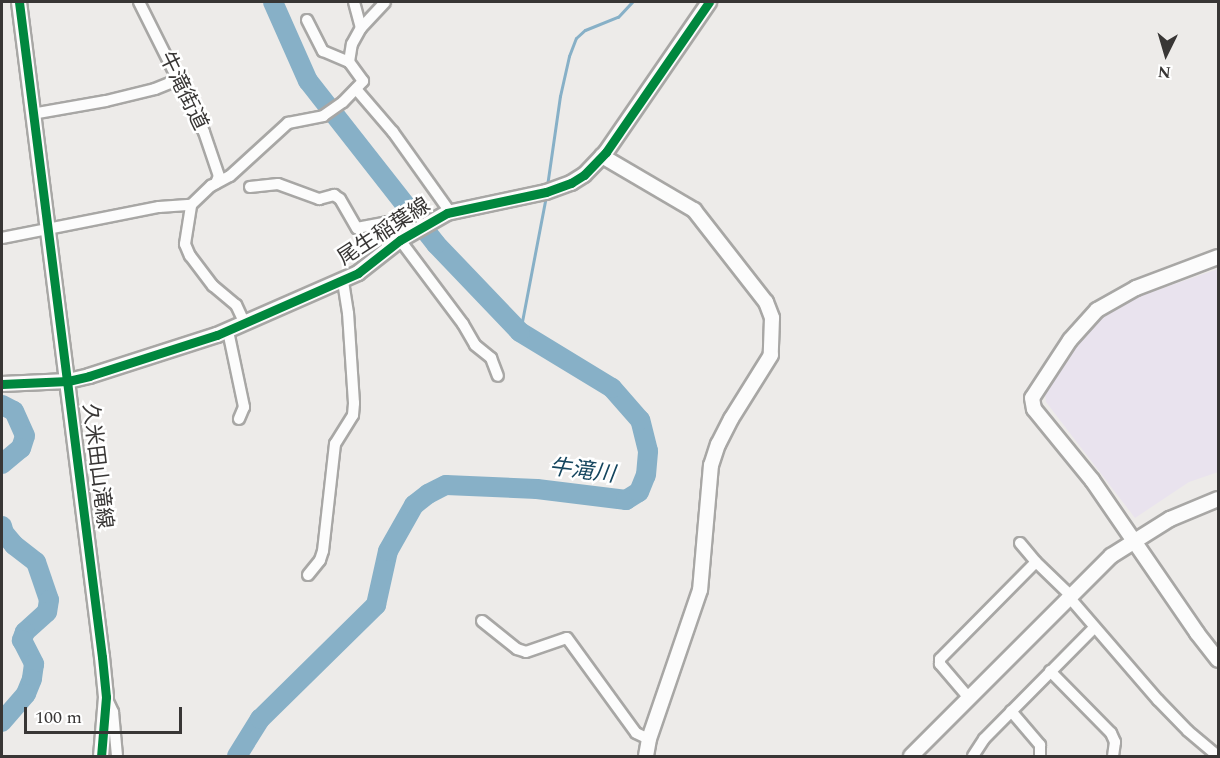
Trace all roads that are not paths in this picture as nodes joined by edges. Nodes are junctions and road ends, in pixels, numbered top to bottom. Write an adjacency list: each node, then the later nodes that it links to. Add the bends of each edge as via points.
1 (19, 2): 11 (street, 久米田山滝線)
2 (139, 2): 9 (street, 牛滝街道)
3 (354, 2): 7 (street)
4 (385, 2): 7 (street)
5 (709, 2): 12 (street, 尾生稲葉線)
6 (307, 20): 8 (street, via 323,51)
7 (361, 28): 8 (street, via 352,44)
8 (349, 62): 10 (street, via 363,81)
9 (177, 80): 11 (street, via 106,101); 13 (street, 牛滝街道, via 204,132 219,176)
10 (356, 89): 13 (street, via 323,116 288,123 230,176); 16 (street, via 393,132)
11 (32, 114): 17 (street, 久米田山滝線)
12 (602, 156): 16 (street, 尾生稲葉線, via 571,183); 41 (street, via 694,210 766,302 772,318 771,355 731,419 711,465 700,590)
13 (216, 183): 15 (street)
14 (250, 187): 18 (street, via 278,184 319,199 334,195 357,228 387,222)
15 (191, 205): 17 (street, via 159,207); 23 (street, via 185,244 190,256 213,286 236,305)
16 (449, 213): 18 (street, 尾生稲葉線)
17 (46, 228): 19 (street); 26 (street, 久米田山滝線)
18 (413, 232): 20 (street, 尾生稲葉線)
19 (2, 238)
20 (400, 240): 22 (street, 尾生稲葉線); 25 (street, via 475,345 491,358)
21 (1218, 257): 30 (street, via 1136,288 1097,310 1070,340 1032,398 1034,409)
22 (343, 281): 23 (street, 尾生稲葉線); 33 (street, via 354,403 352,415 335,444 324,551)
23 (245, 324): 24 (street, 尾生稲葉線)
24 (228, 331): 26 (street, 尾生稲葉線); 28 (street, via 244,407)
25 (498, 376)
26 (68, 381): 27 (street, 尾生稲葉線); 42 (street, 久米田山滝線)
27 (2, 384)
28 (238, 419)
29 (1218, 499): 30 (street, via 1170,519)
30 (1135, 540): 34 (street, via 1111,555); 37 (street)
31 (1020, 543): 32 (street)
32 (1036, 562): 34 (street); 39 (street, via 940,659)
33 (308, 575)
34 (1069, 596): 36 (street); 39 (street)
35 (482, 621): 41 (street, via 516,649 526,652 567,638 636,733)
36 (1094, 628): 38 (street); 48 (street, via 1188,731)
37 (1218, 660)
38 (1050, 671): 40 (street); 47 (street, via 1111,733 1115,742)
39 (969, 698): 44 (street)
40 (1011, 711): 45 (street, via 984,738); 46 (street, via 1040,745)
41 (649, 739): 43 (street)
42 (109, 756)
43 (646, 756)
44 (910, 756)
45 (973, 756)
46 (1040, 756)
47 (1113, 756)
48 (1218, 756)

